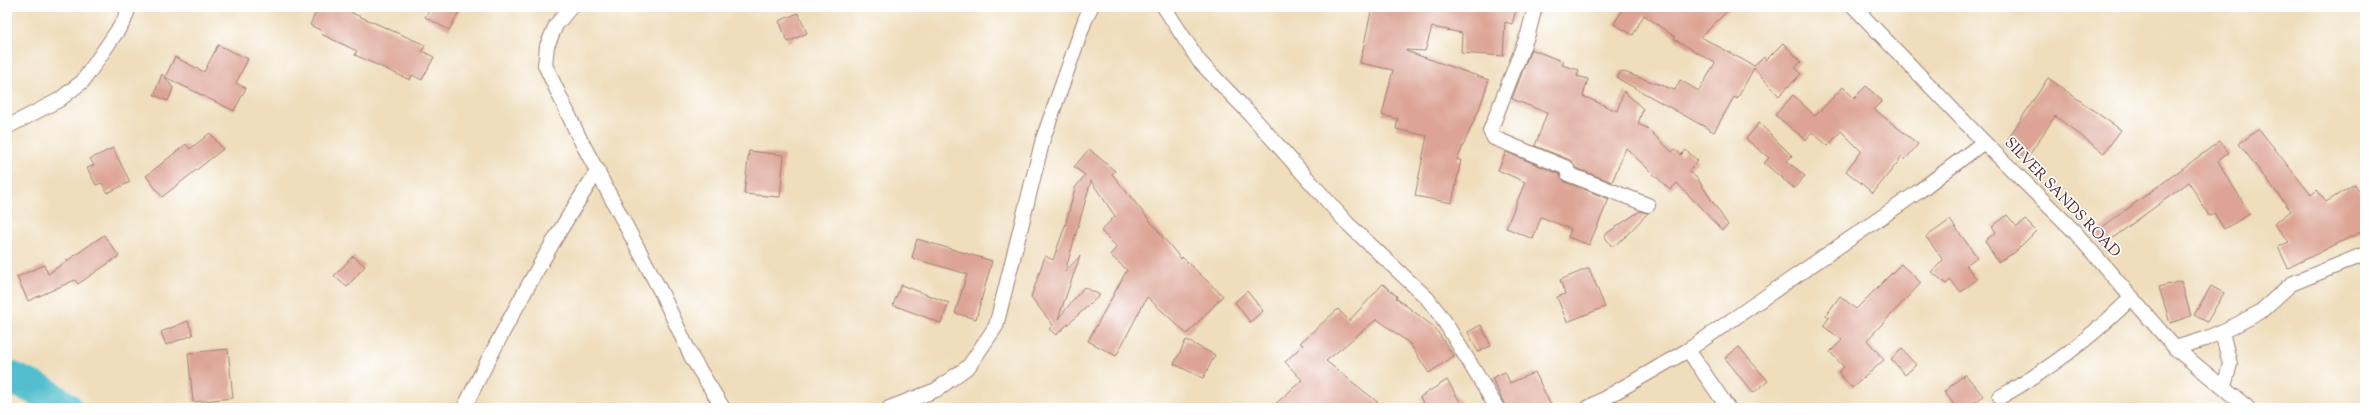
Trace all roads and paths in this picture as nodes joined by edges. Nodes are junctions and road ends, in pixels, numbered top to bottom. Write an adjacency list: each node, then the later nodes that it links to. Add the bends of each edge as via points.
1 (129, 7): 7 (street, via 124,21 83,81 59,100)
2 (571, 7): 9 (street, via 556,25 547,46 545,65 579,137)
3 (1091, 7): 20 (street, via 1043,139 996,326 969,366 936,390)
4 (1164, 7): 21 (street, via 1199,61 1347,223 1427,298 1443,319)
5 (1535, 7): 10 (street, via 1528,34 1490,131 1494,138 1567,168 1568,174)
6 (1854, 7): 8 (street, SILVER SANDS ROAD)
7 (7, 128)
8 (1984, 142): 12 (street, SILVER SANDS ROAD, via 2074,231); 15 (street, via 1918,192)
9 (598, 170): 18 (street, via 561,226); 19 (street, via 692,358)
10 (1648, 205)
11 (2365, 254): 13 (street, via 2291,284 2260,312)
12 (2132, 296): 14 (street, SILVER SANDS ROAD); 17 (street, via 2109,320 2055,363)
13 (2222, 332): 14 (street); 16 (street, via 2230,364)
14 (2176, 348): 16 (street, SILVER SANDS ROAD)
15 (1688, 350): 22 (street); 23 (street)
16 (2224, 387): 24 (street, SILVER SANDS ROAD)
17 (2000, 397)
18 (464, 408)
19 (723, 408)
20 (889, 408)
21 (1497, 408)
22 (1588, 408)
23 (1728, 408)
24 (2248, 408)

